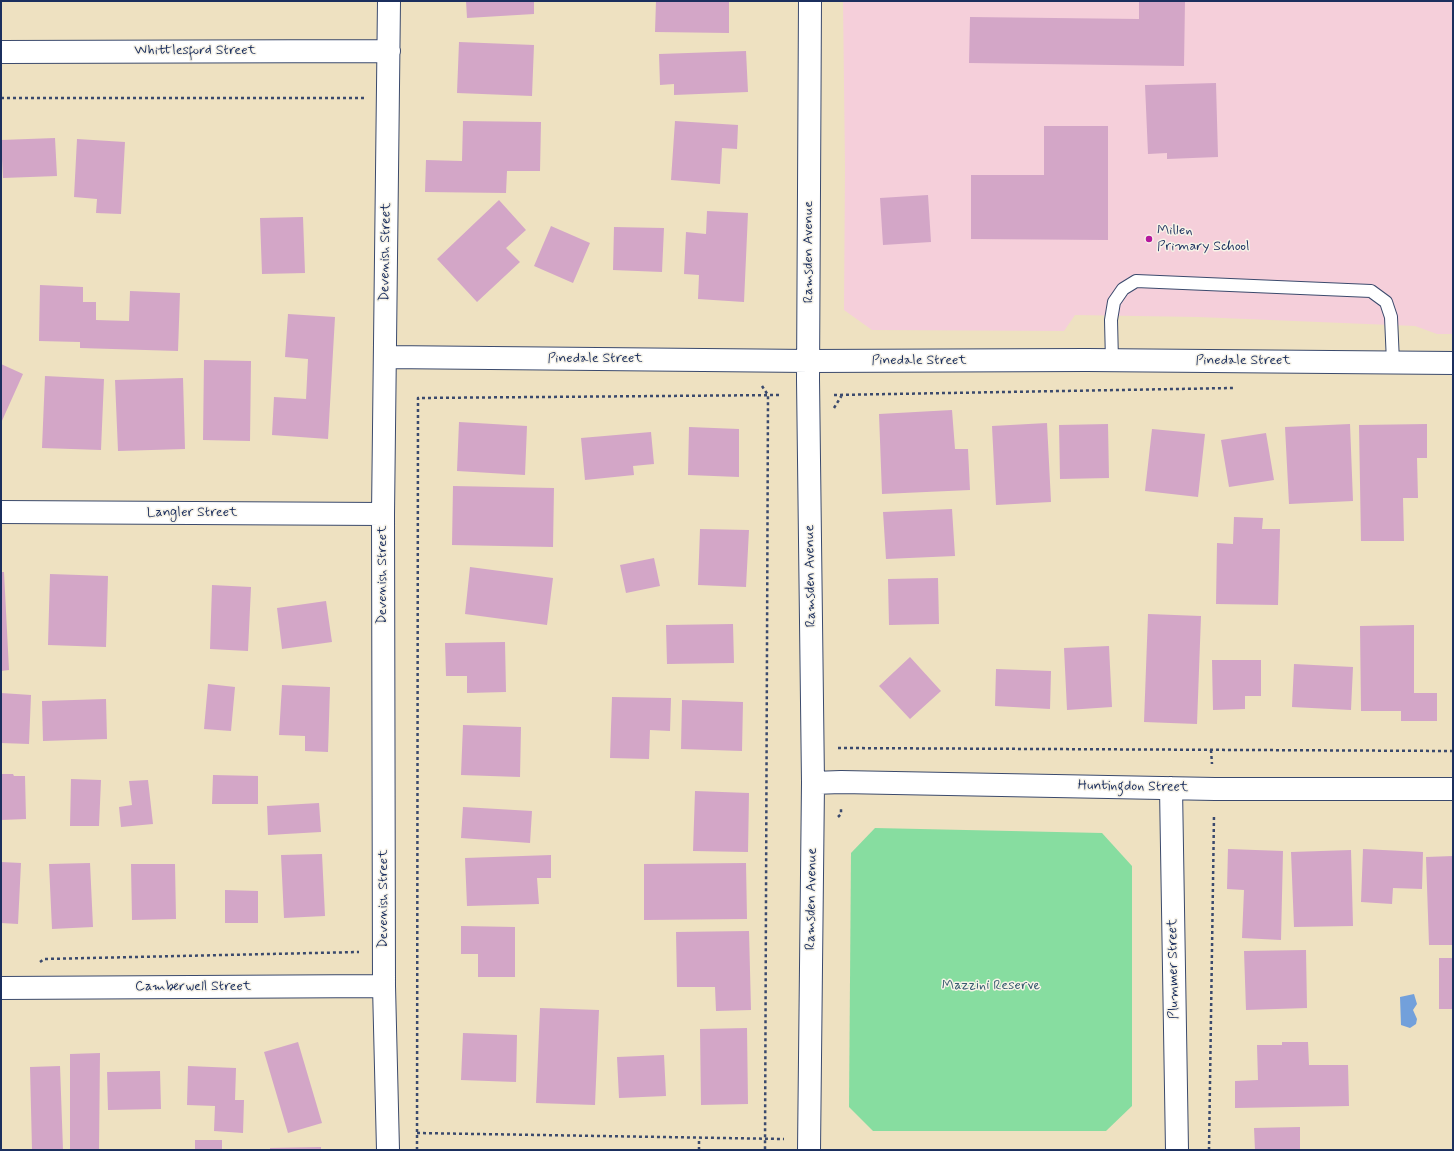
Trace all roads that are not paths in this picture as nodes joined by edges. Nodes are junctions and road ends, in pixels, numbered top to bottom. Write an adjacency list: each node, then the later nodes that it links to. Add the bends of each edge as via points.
1 (389, 1): 3 (street, Devenish Street)
2 (810, 1): 6 (street, Ramsden Avenue)
3 (390, 51): 4 (street, Whittlesford Street); 5 (street, Devenish Street)
4 (1, 52)
5 (385, 357): 6 (street, Pinedale Street); 11 (street, Devenish Street)
6 (809, 361): 7 (street, Pinedale Street); 12 (street, Ramsden Avenue)
7 (1112, 361): 8 (street, Pinedale Street); 8 (lane, via 1110,320 1114,302 1123,289 1136,281 1371,291 1386,302 1391,316)
8 (1393, 362): 9 (street, Pinedale Street)
9 (1453, 363)
10 (1, 512): 11 (street, Langler Street)
11 (383, 514): 15 (street, Devenish Street)
12 (813, 783): 13 (street, Huntingdon Street); 17 (street, Ramsden Avenue)
13 (1170, 788): 14 (street, Huntingdon Street); 19 (street, Plummer Street)
14 (1453, 789)
15 (384, 986): 16 (street, Camberwell Street); 18 (street, Devenish Street)
16 (1, 988)
17 (809, 1145)
18 (388, 1150)
19 (1177, 1150)

